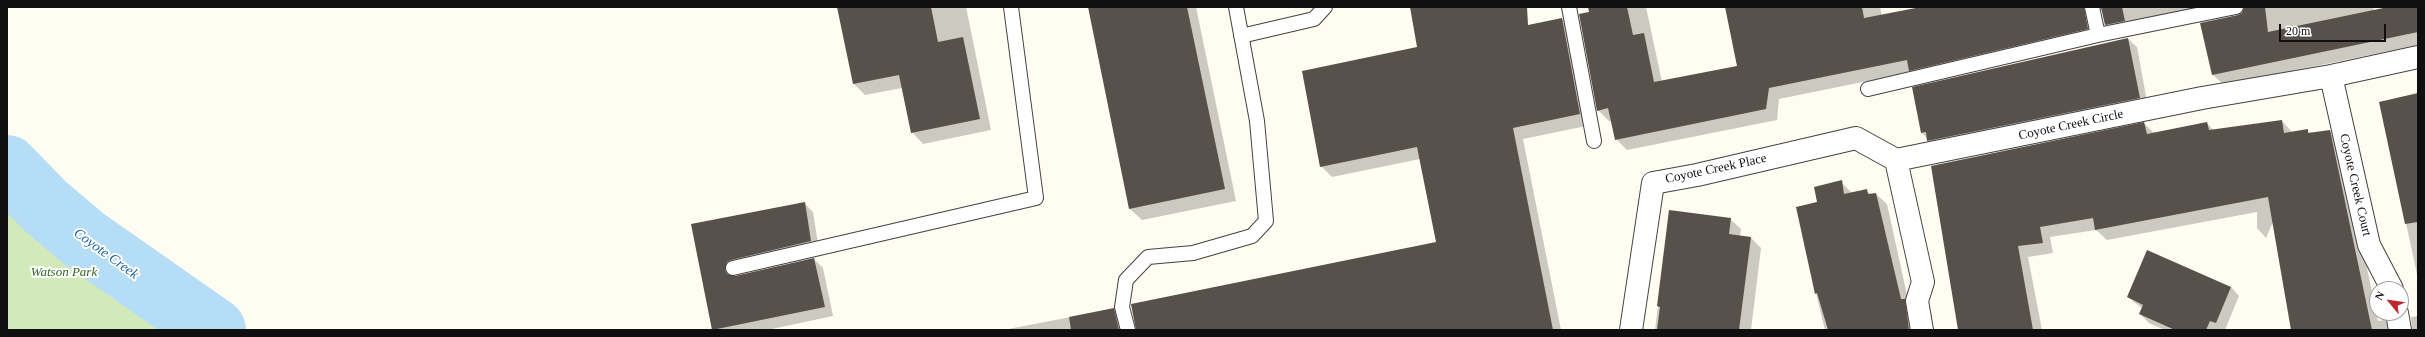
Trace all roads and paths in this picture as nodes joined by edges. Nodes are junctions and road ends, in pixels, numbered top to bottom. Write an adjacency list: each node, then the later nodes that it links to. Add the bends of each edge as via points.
1 (1011, 7): 14 (lane, via 1036,198)
2 (1236, 7): 8 (lane)
3 (1325, 7): 8 (lane, via 1314,19)
4 (1569, 7): 12 (lane)
5 (2092, 7): 7 (lane)
6 (2236, 7): 7 (lane)
7 (2098, 35): 11 (lane)
8 (1241, 36): 16 (lane, via 1257,121 1266,221 1252,236 1193,253 1148,257 1126,280 1122,307)
9 (2418, 57): 10 (street, Coyote Creek Circle)
10 (2331, 76): 13 (street, Coyote Creek Circle, via 2202,98); 15 (street, Coyote Creek Court, via 2369,245)
11 (1868, 89)
12 (1594, 141)
13 (1896, 160): 17 (street, Coyote Creek Place, via 1856,138 1652,183); 18 (street, via 1923,282 1917,301)
14 (733, 268)
15 (2388, 281)
16 (1128, 330)
17 (1631, 330)
18 (1922, 330)

